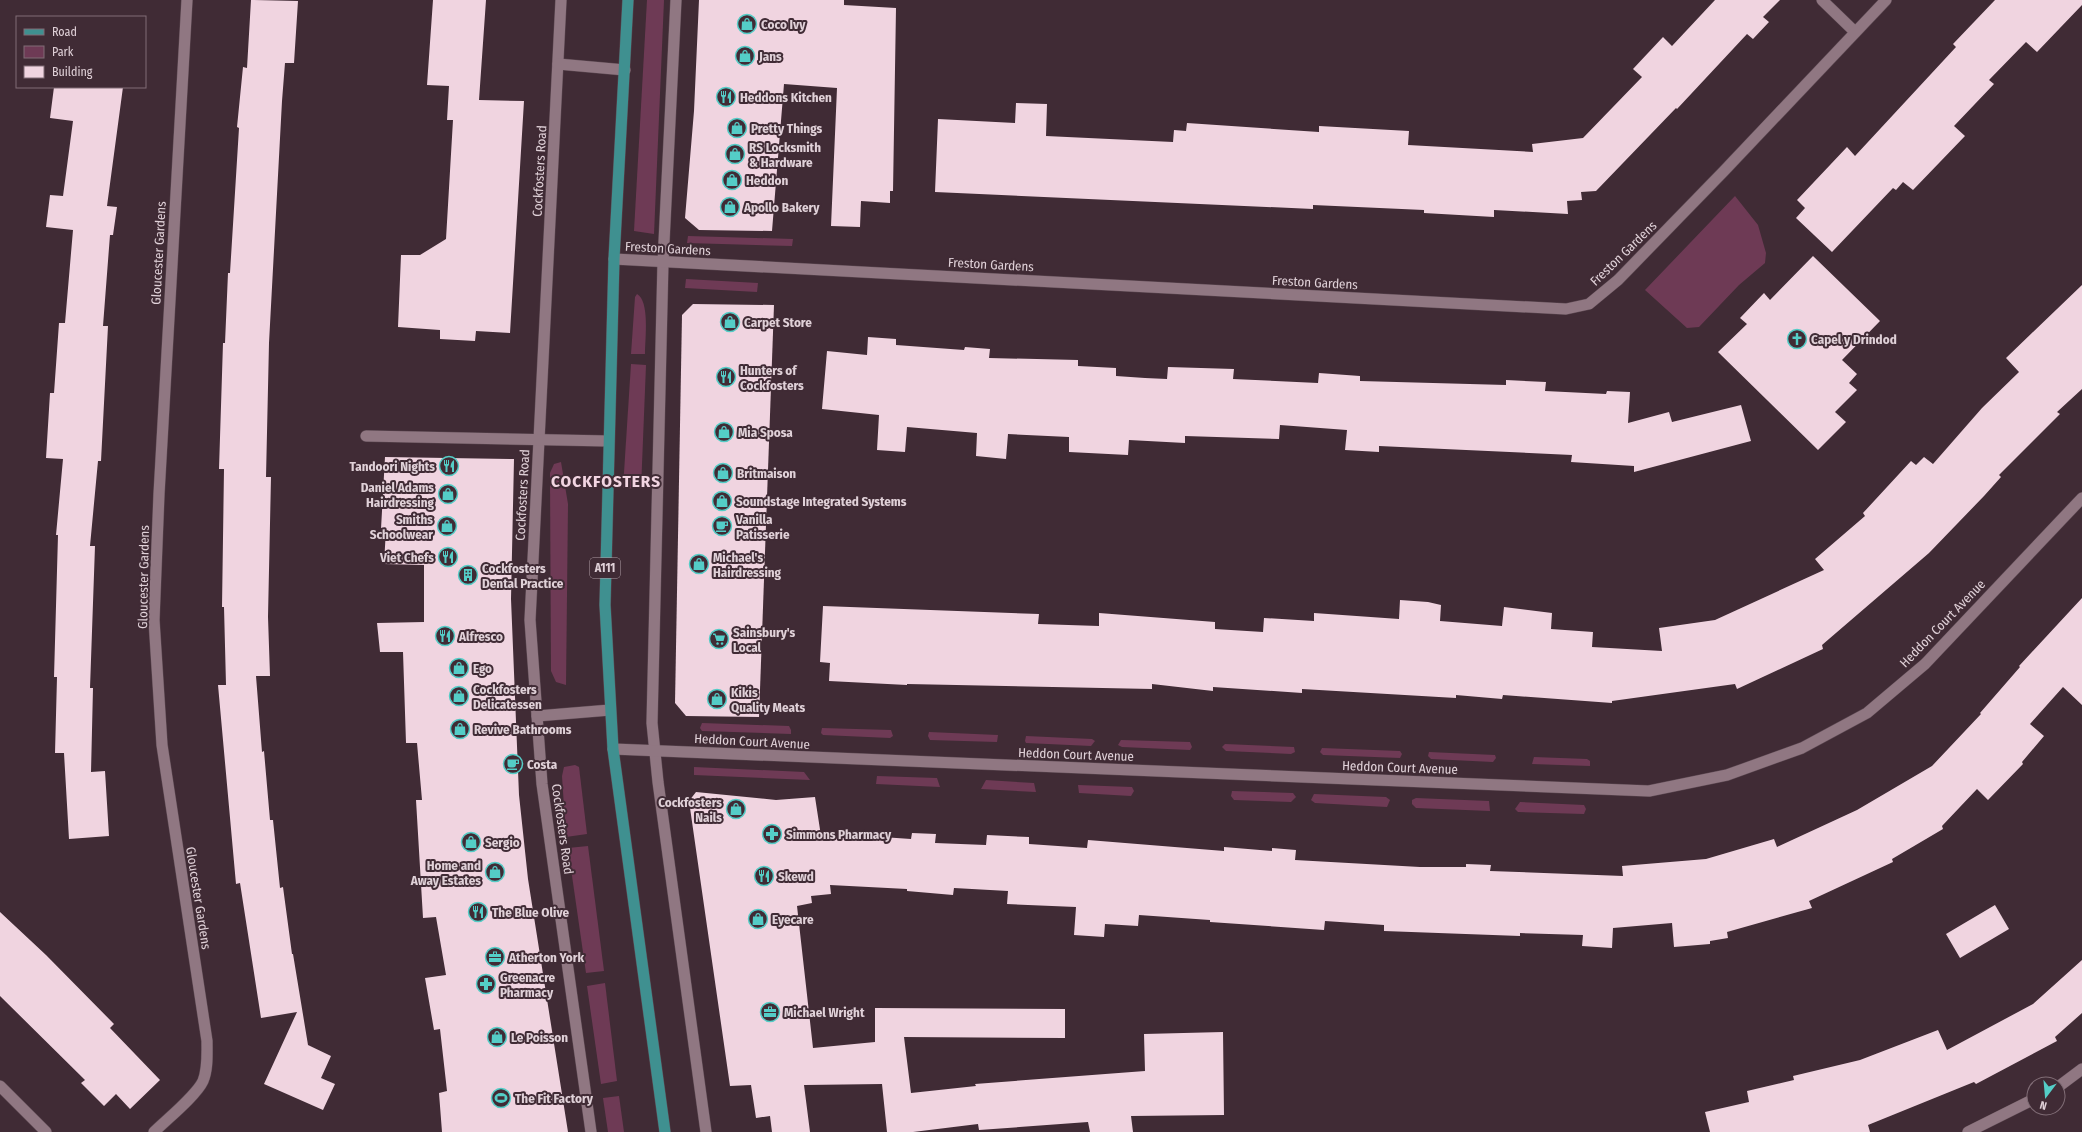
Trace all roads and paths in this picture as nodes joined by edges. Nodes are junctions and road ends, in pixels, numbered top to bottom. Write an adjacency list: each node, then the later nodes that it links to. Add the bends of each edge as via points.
1 (187, 0): 25 (street, Gloucester Gardens, via 159,486 154,620 162,745 207,1041 207,1065 203,1081 196,1092)
2 (561, 0): 8 (street, Cockfosters Road)
3 (628, 0): 9 (main road, A111)
4 (676, 0): 11 (street)
5 (1822, 0): 7 (street)
6 (1886, 0): 7 (street, Freston Gardens)
7 (1855, 32): 11 (street, Freston Gardens, via 1618,280 1589,304 1566,309)
8 (558, 64): 9 (street); 13 (street, Cockfosters Road)
9 (624, 70): 10 (main road, A111)
10 (614, 259): 11 (street, Freston Gardens); 14 (main road, A111)
11 (663, 262): 19 (street, via 652,722)
12 (366, 436): 13 (street)
13 (539, 440): 14 (street); 17 (street, Cockfosters Road, via 530,620)
14 (608, 441): 16 (main road, A111, via 605,604)
15 (2082, 498): 19 (street, Heddon Court Avenue, via 1925,664 1867,713 1802,748 1727,775 1649,791)
16 (610, 710): 17 (street); 18 (main road, A111)
17 (537, 716): 26 (street, Cockfosters Road, via 542,784)
18 (613, 749): 19 (street, Heddon Court Avenue); 27 (main road, A111)
19 (655, 750): 28 (street)
20 (2082, 1069): 21 (street)
21 (2066, 1081)
22 (0, 1086): 24 (street)
23 (2026, 1103): 29 (street)
24 (46, 1132)
25 (154, 1132)
26 (591, 1132)
27 (664, 1132)
28 (706, 1132)
29 (1968, 1132)

